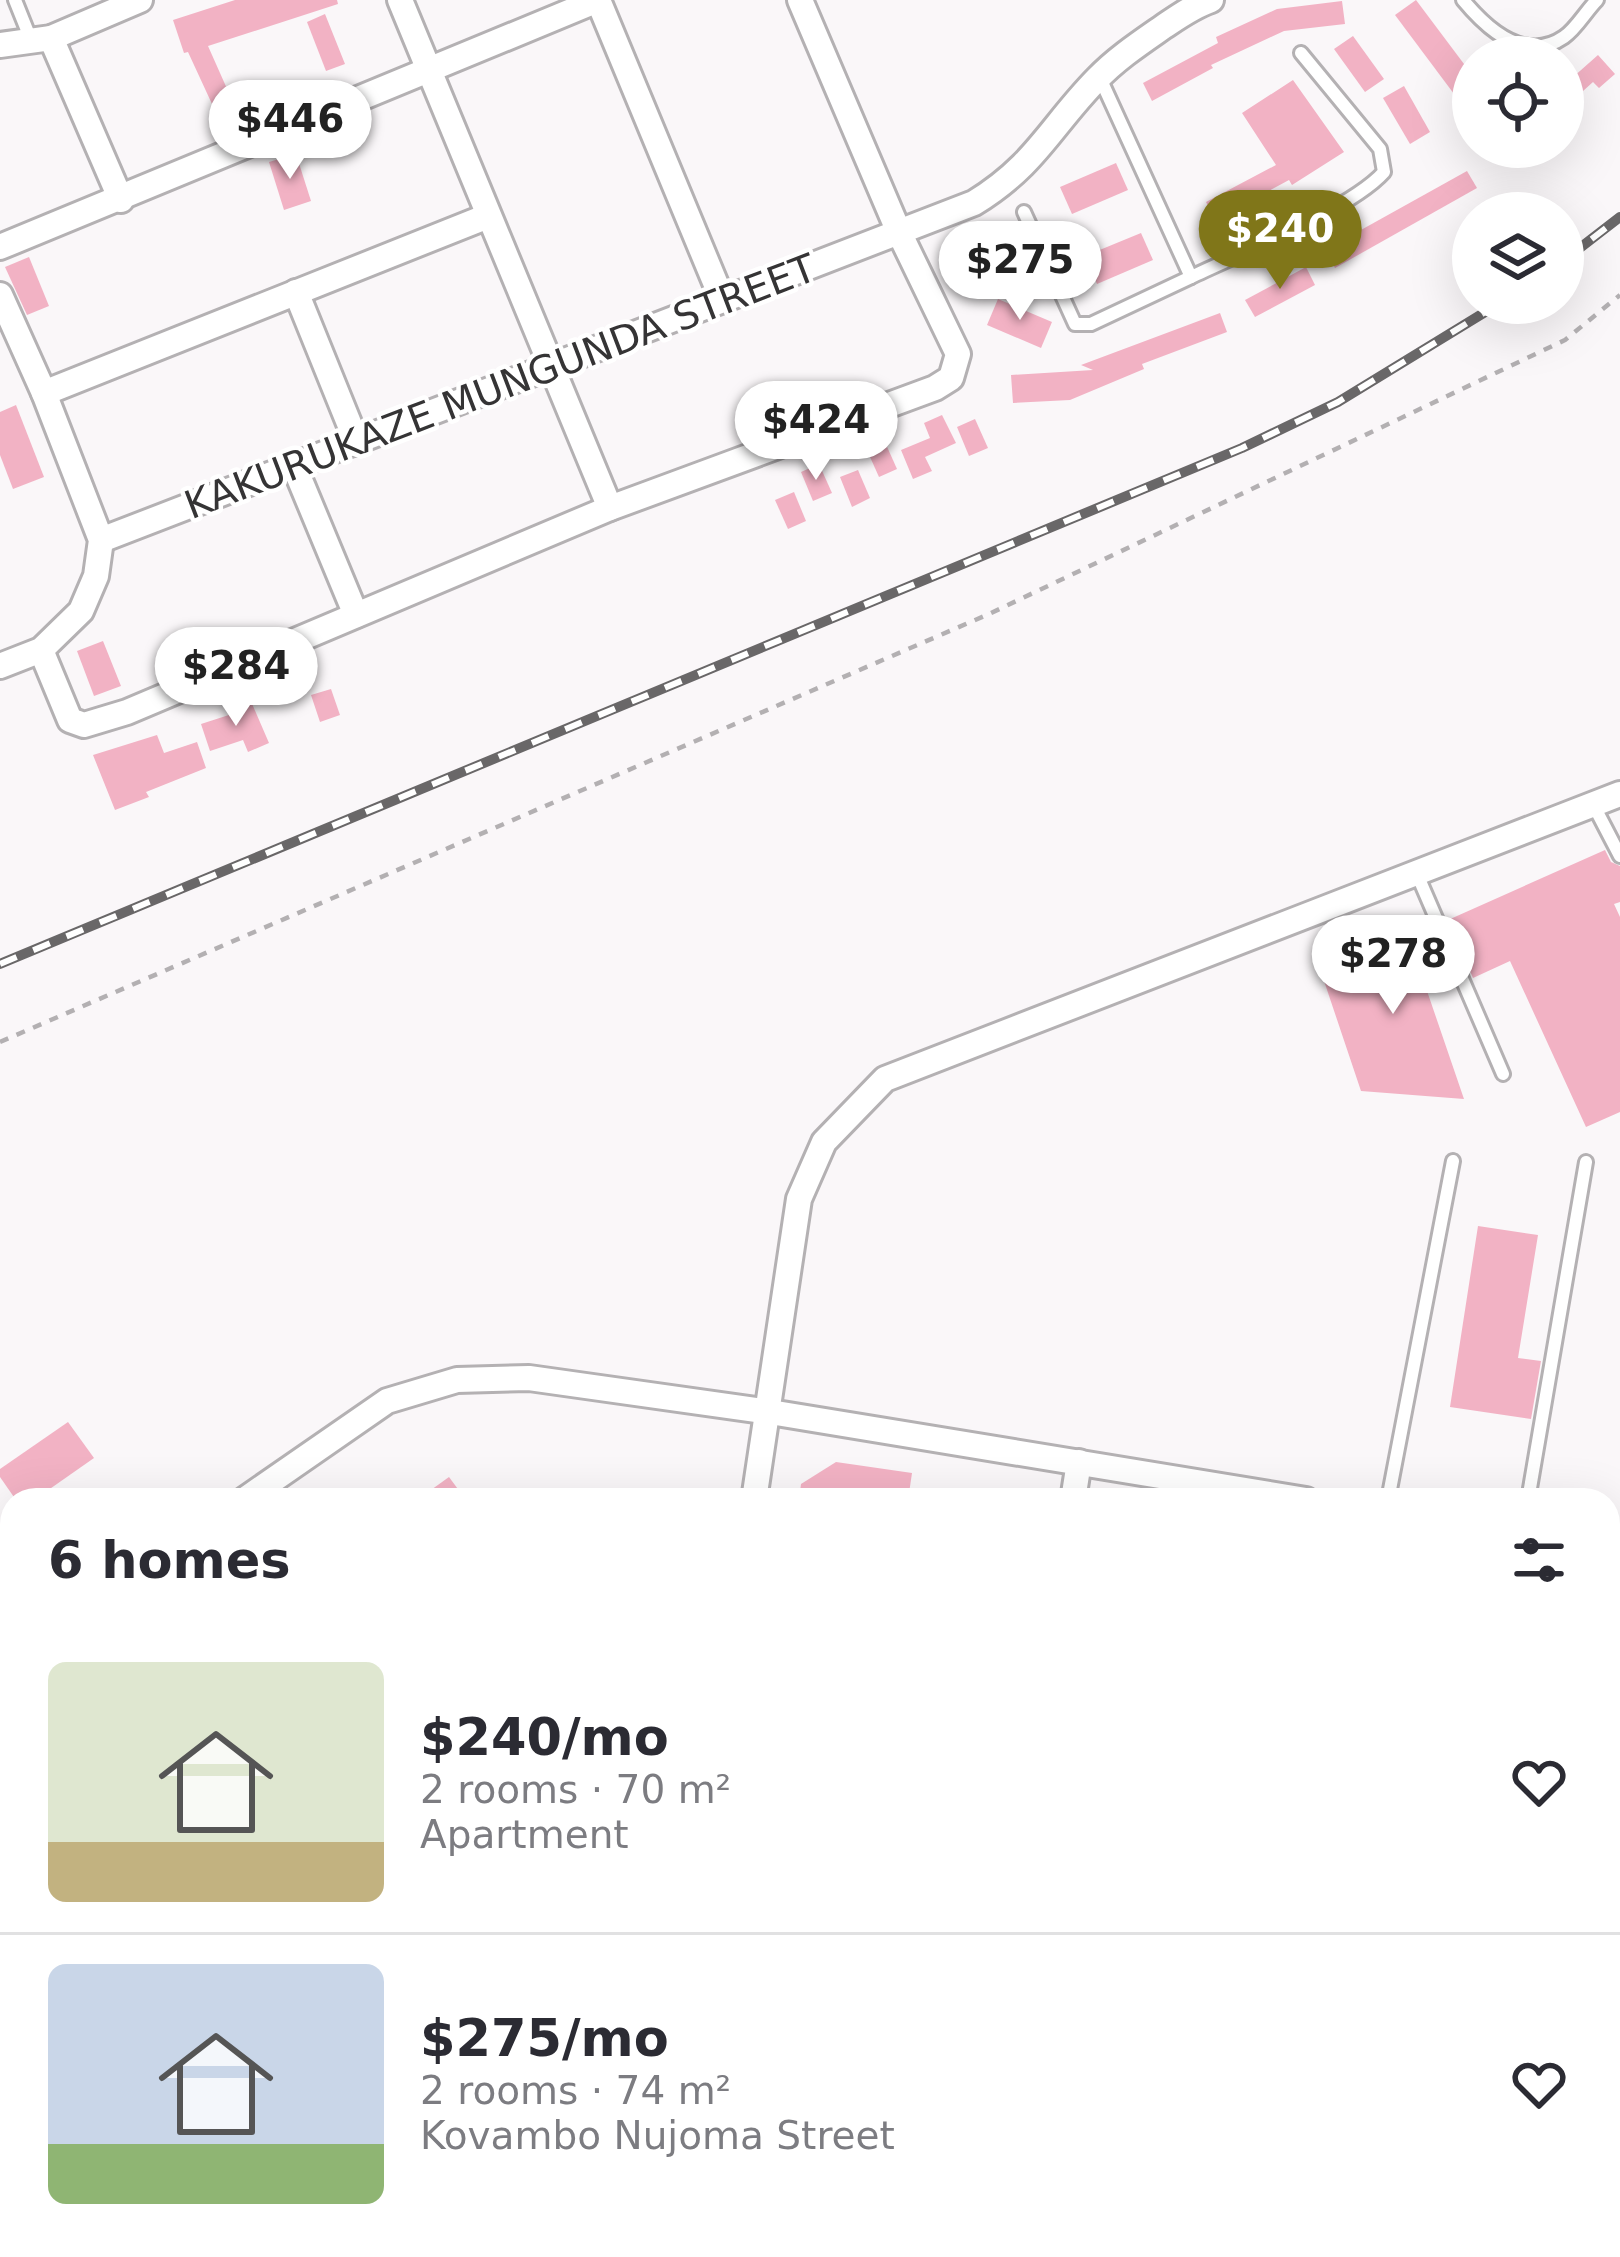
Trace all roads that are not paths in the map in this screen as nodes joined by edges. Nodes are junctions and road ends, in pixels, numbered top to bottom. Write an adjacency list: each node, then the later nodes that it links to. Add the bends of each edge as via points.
1 (15, 0): 9 (lane)
2 (140, 0): 9 (street)
3 (400, 0): 12 (street)
4 (598, 0): 12 (street); 22 (street)
5 (800, 0): 17 (street)
6 (1210, 0): 13 (street, KAKURUKAZE MUNGUNDA STREET)
7 (1463, 0): 8 (lane, via 1505,40 1533,47 1564,37)
8 (1597, 0)
9 (41, 40): 10 (street); 14 (street)
10 (0, 45)
11 (1301, 53): 19 (lane, via 1380,149 1384,172)
12 (426, 70): 14 (street); 16 (street)
13 (1099, 76): 17 (street, KAKURUKAZE MUNGUNDA STREET, via 1007,182); 19 (lane)
14 (121, 200): 18 (street)
15 (1024, 212): 19 (lane, via 1075,324 1091,324)
16 (488, 216): 20 (street); 23 (street)
17 (898, 230): 22 (street, KAKURUKAZE MUNGUNDA STREET); 27 (street, via 958,354 951,378)
18 (0, 247)
19 (1191, 277)
20 (296, 292): 24 (street); 25 (street)
21 (0, 295): 24 (street)
22 (722, 299): 23 (street, KAKURUKAZE MUNGUNDA STREET)
23 (551, 364): 25 (street, KAKURUKAZE MUNGUNDA STREET); 27 (street)
24 (44, 393): 28 (street)
25 (357, 443): 26 (street, KAKURUKAZE MUNGUNDA STREET)
26 (295, 468): 28 (street, KAKURUKAZE MUNGUNDA STREET); 29 (street)
27 (610, 508): 29 (street)
28 (101, 540): 30 (street, via 81,611)
29 (356, 615): 30 (street, via 84,725 70,720)
30 (41, 650): 31 (street)
31 (0, 666)
32 (1620, 794): 33 (street)
33 (1594, 806): 34 (lane); 35 (street)
34 (1620, 856)
35 (1417, 874): 36 (lane); 39 (street, via 885,1079 824,1142 799,1199)
36 (1504, 1074)
37 (1453, 1161): 45 (lane)
38 (1586, 1162): 46 (lane)
39 (770, 1412): 40 (street); 41 (street, via 529,1378 457,1380 387,1401); 42 (street)
40 (1079, 1462): 43 (street); 44 (street)
41 (261, 1488)
42 (756, 1488)
43 (1075, 1488)
44 (1234, 1488)
45 (1390, 1488)
46 (1530, 1488)

